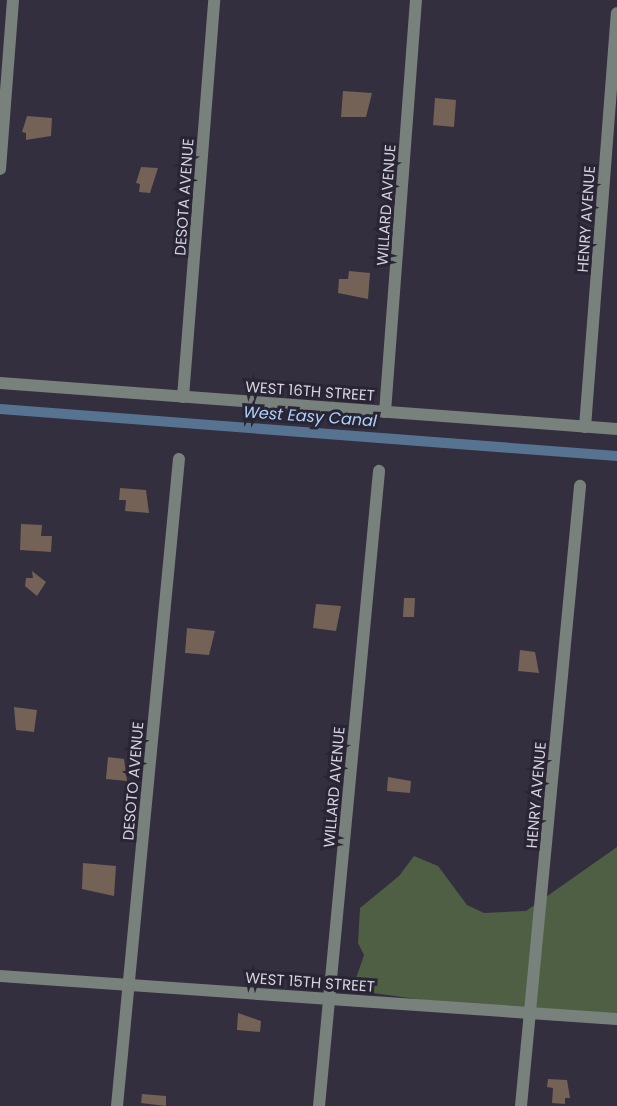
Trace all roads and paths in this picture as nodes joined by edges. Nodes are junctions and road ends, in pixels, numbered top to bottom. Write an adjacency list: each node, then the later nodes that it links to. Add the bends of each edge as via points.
1 (13, 0): 5 (street)
2 (214, 0): 7 (street, DESOTA AVENUE)
3 (416, 0): 8 (street, WILLARD AVENUE)
4 (617, 13): 9 (street, HENRY AVENUE)
5 (0, 169)
6 (0, 383): 7 (street, WEST 16TH STREET)
7 (183, 397): 8 (street, WEST 16TH STREET)
8 (385, 412): 9 (street, WEST 16TH STREET)
9 (585, 426): 10 (street, WEST 16TH STREET)
10 (617, 429)
11 (179, 459): 15 (street, DESOTO AVENUE)
12 (379, 471): 16 (street, WILLARD AVENUE)
13 (580, 486): 17 (street, HENRY AVENUE)
14 (0, 976): 15 (street, WEST 15TH STREET)
15 (129, 985): 16 (street, WEST 15TH STREET); 19 (street, DESOTO AVENUE)
16 (330, 999): 17 (street, WEST 15TH STREET); 20 (street, WILLARD AVENUE)
17 (530, 1013): 18 (street, WEST 15TH STREET); 21 (street, HENRY AVENUE)
18 (617, 1019)
19 (117, 1106)
20 (319, 1106)
21 (521, 1106)

